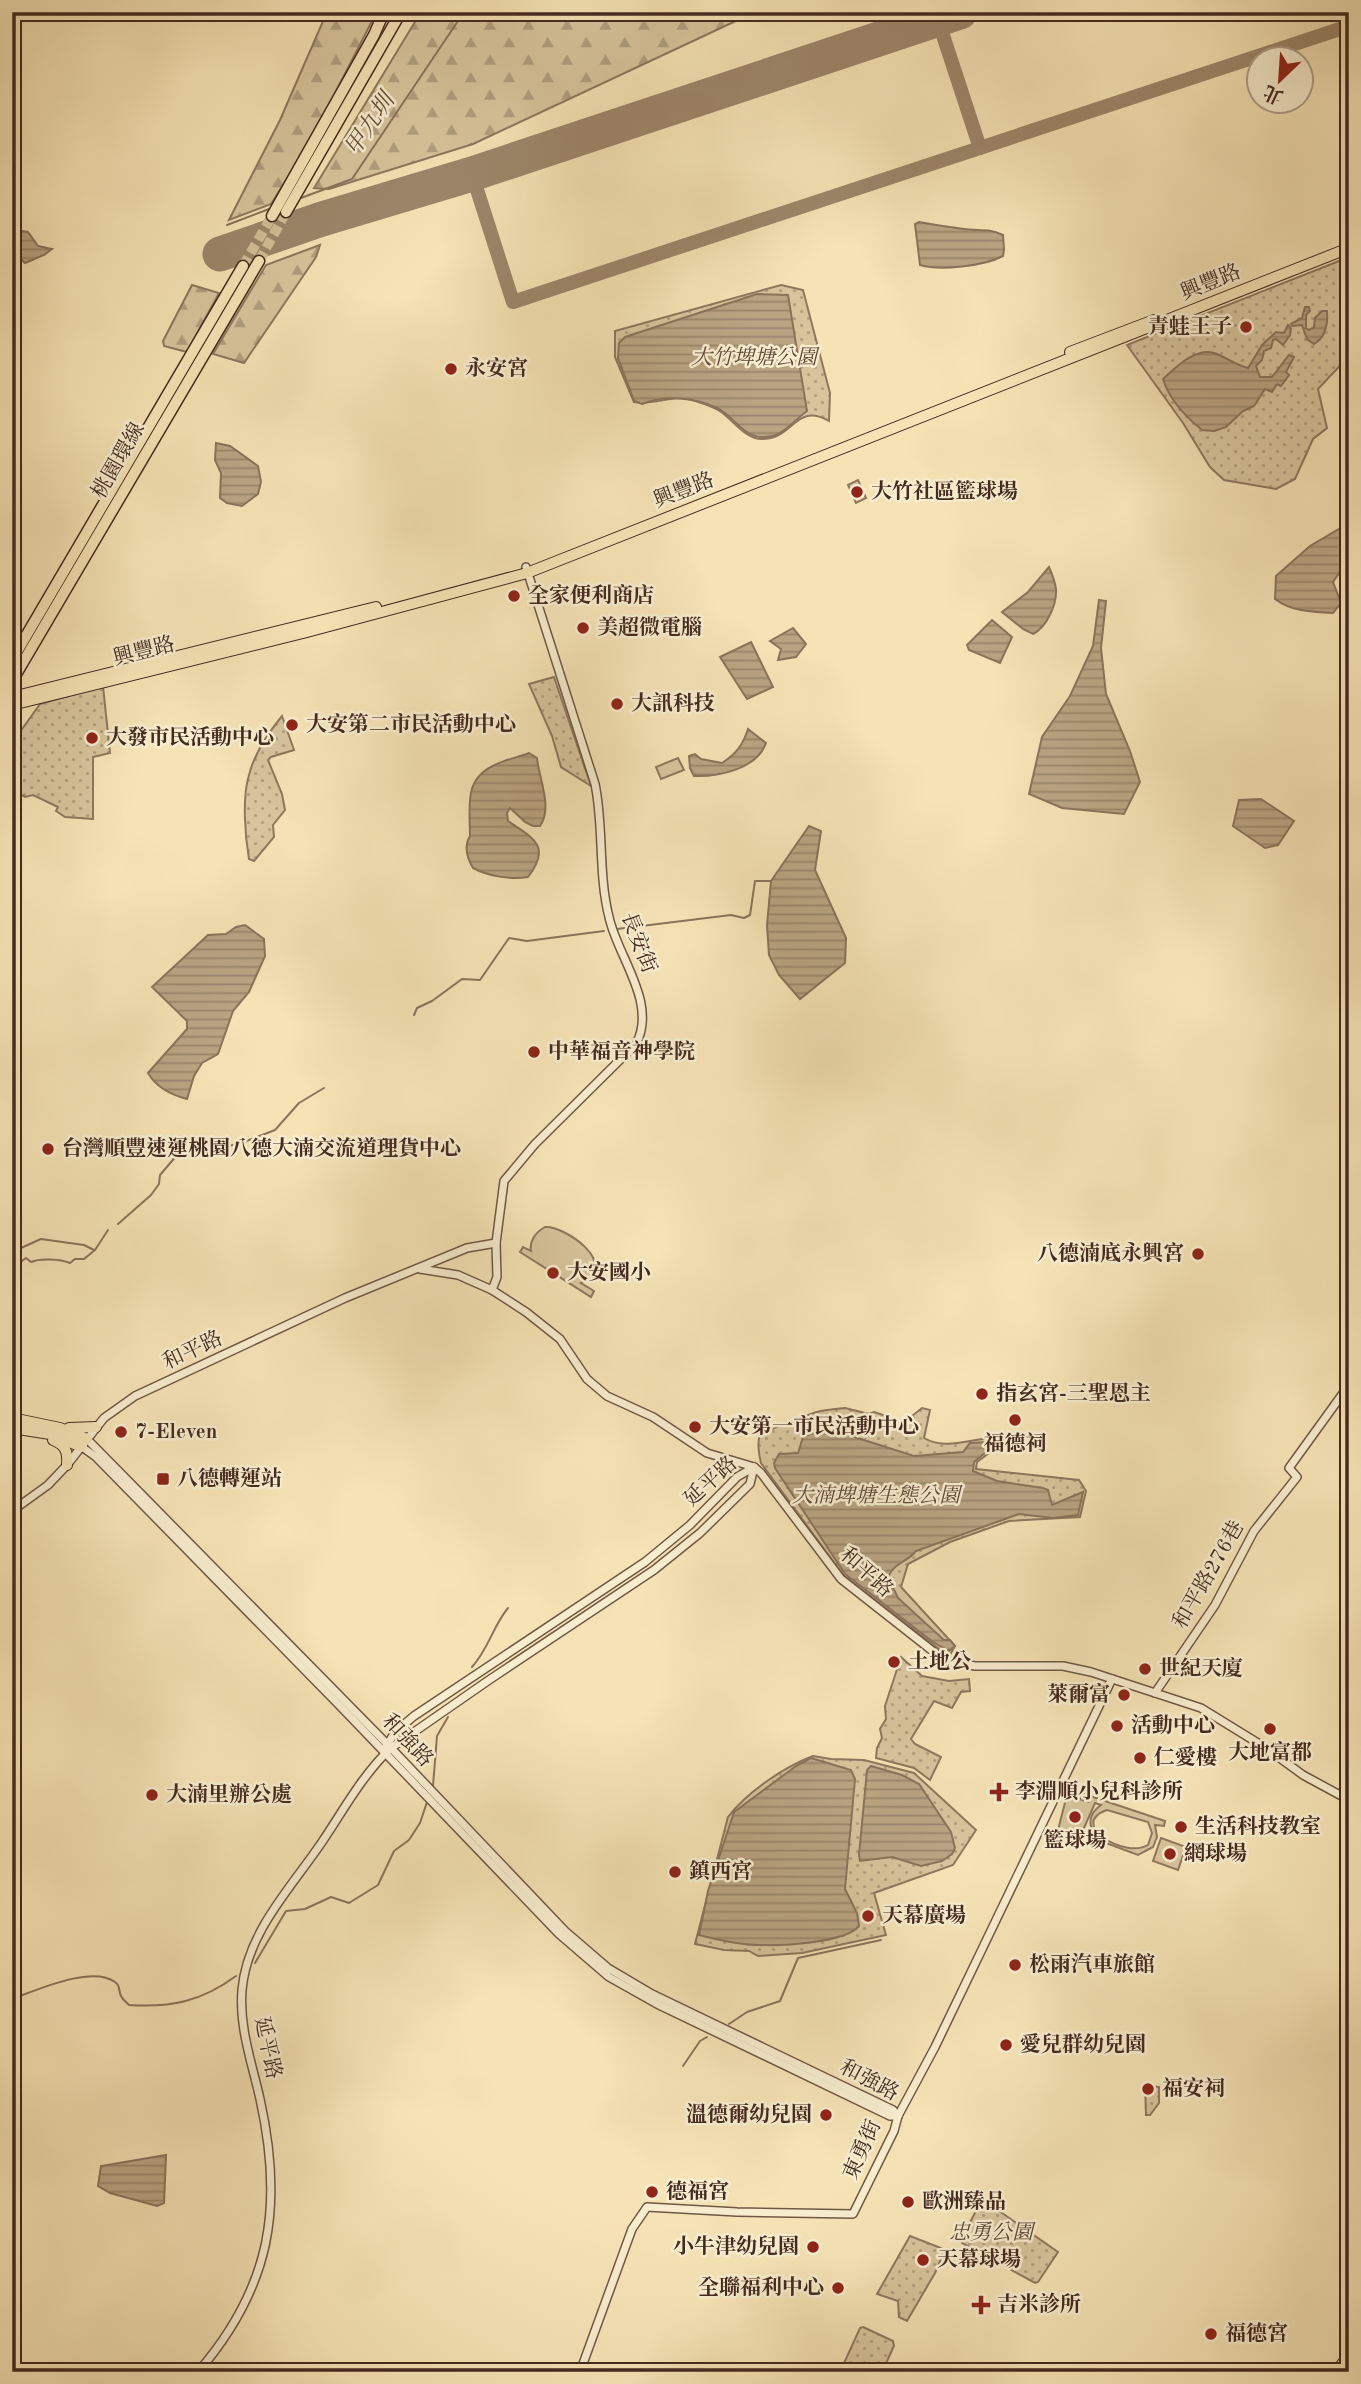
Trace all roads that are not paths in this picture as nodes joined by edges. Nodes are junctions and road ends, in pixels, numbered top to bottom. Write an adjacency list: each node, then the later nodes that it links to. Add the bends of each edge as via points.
1 (384, 12): 2 (highway, via 283,207)
2 (401, 12)
3 (1349, 241): 7 (main road, 興豐路)
4 (1349, 248): 7 (main road, 興豐路)
5 (259, 261): 9 (highway, 桃園環線)
6 (243, 266): 8 (highway, 桃園環線)
7 (526, 570): 10 (main road, 興豐路); 11 (street, 長安街, via 595,784 609,920 635,980 643,1023 636,1044 504,1181)
8 (12, 660)
9 (12, 681)
10 (14, 701)
11 (496, 1244): 12 (street, 和平路, via 467,1248); 13 (street, 長安街, via 497,1277)
12 (420, 1269): 13 (street, via 458,1275); 16 (street, 和平路, via 345,1298 135,1396)
13 (492, 1290): 20 (street, via 560,1339 587,1379 607,1396 653,1417 707,1453)
14 (1349, 1385): 23 (street, 和平路276巷, via 1289,1468 1297,1477 1254,1531 1215,1605)
15 (13, 1425): 17 (main road); 18 (main road); 19 (main road, via 60,1443 68,1453)
16 (96, 1427): 17 (main road); 18 (street, 和平路)
17 (60, 1428): 18 (main road)
18 (84, 1443): 19 (street, 和平路); 24 (street, 和強路)
19 (67, 1465): 21 (street, 和平路)
20 (754, 1468): 22 (street, 和平路, via 841,1579 944,1660 975,1666 1063,1666); 24 (street, 延平路, via 737,1477 645,1562 406,1722); 24 (street, 延平路, via 750,1484 675,1554)
21 (12, 1511)
22 (1112, 1679): 23 (street, 和平路); 26 (street, 東勇街)
23 (1155, 1693): 25 (street, 和平路, via 1201,1708)
24 (388, 1749): 26 (street, 和強路, via 565,1931 623,1978); 28 (street, 延平路, via 271,1913 245,1972 241,2007 272,2168 271,2212 257,2276 220,2346)
25 (1349, 1800)
26 (898, 2116): 29 (street, 東勇街, via 853,2214 647,2207 632,2229)
27 (1349, 2355): 30 (main road)
28 (198, 2372)
29 (580, 2372)
30 (1336, 2372)

